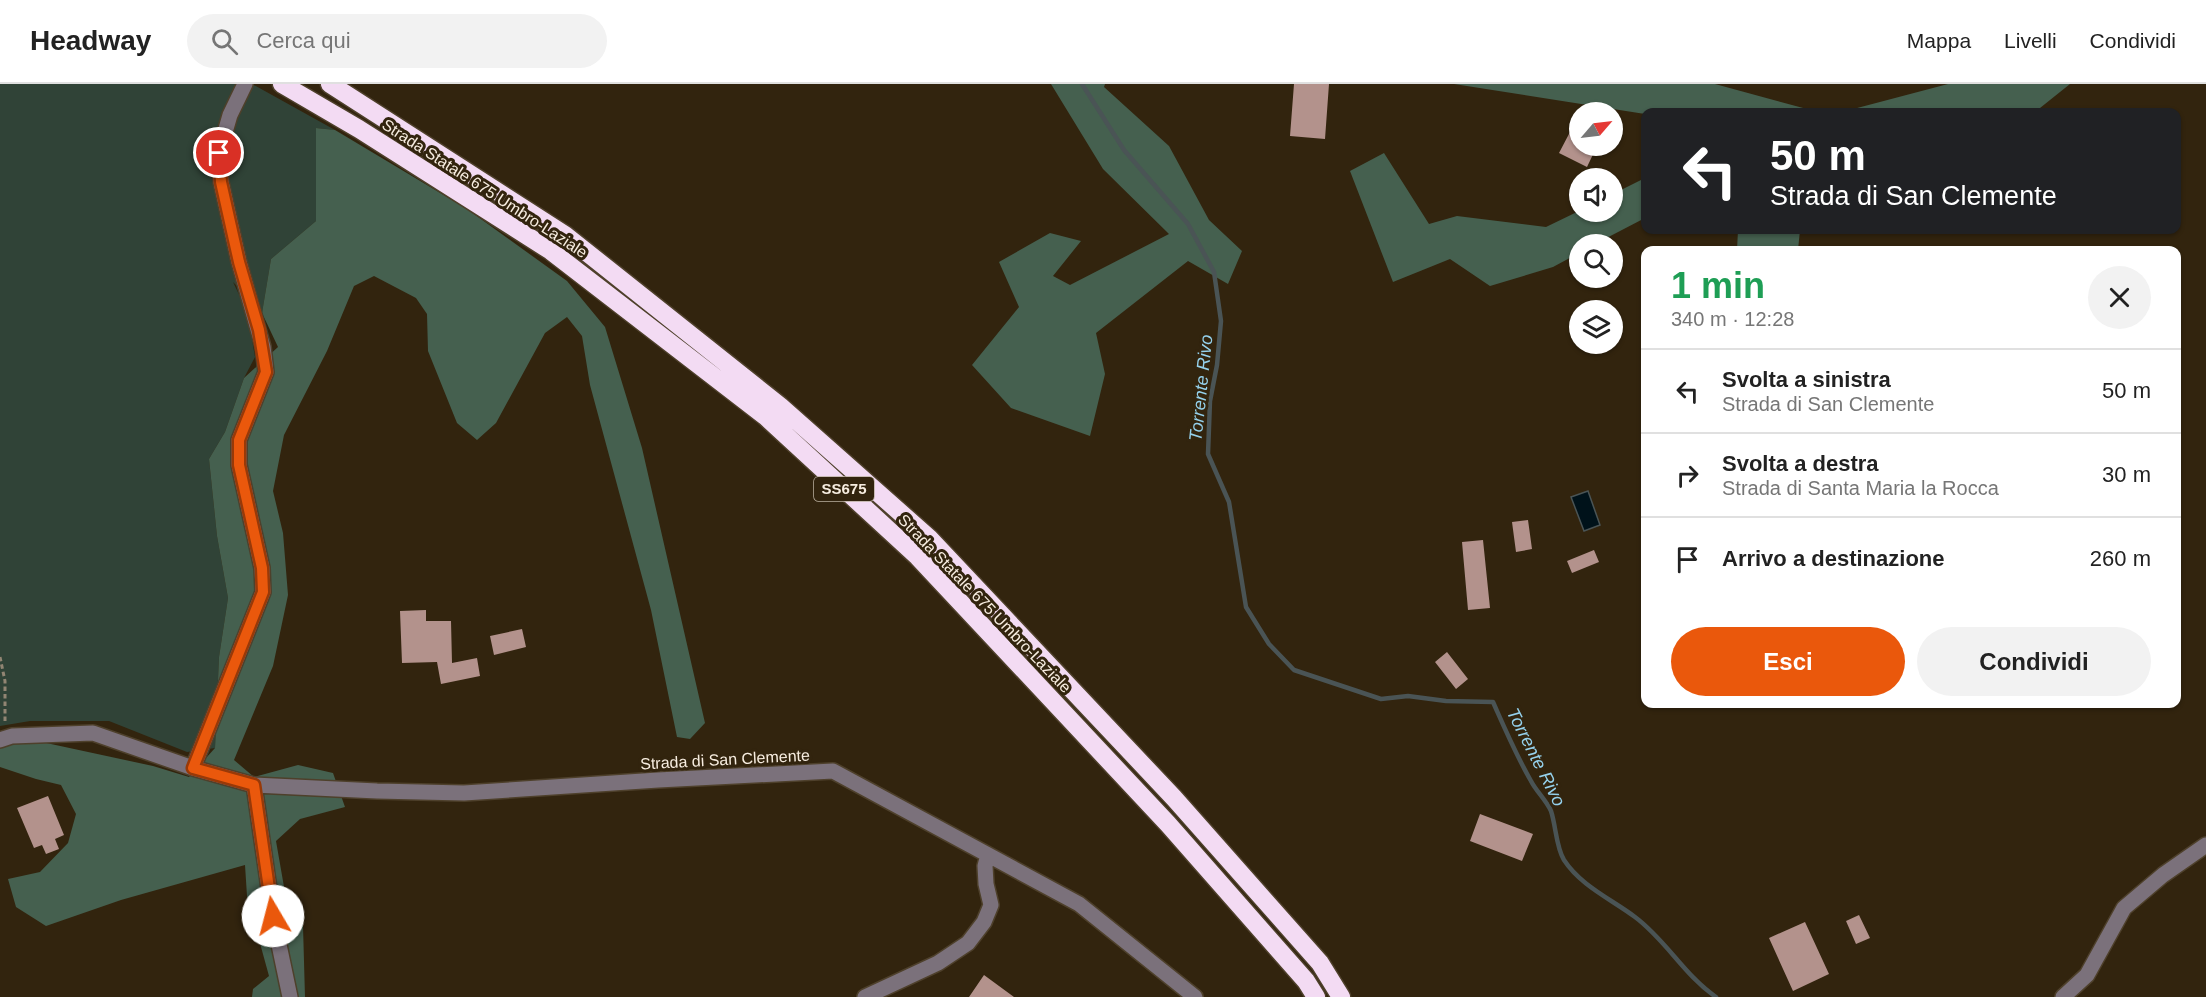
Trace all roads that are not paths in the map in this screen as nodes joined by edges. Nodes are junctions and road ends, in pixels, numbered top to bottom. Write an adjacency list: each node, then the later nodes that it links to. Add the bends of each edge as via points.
1 (245, 84): 5 (street, via 230,115 219,153 221,182 266,372 239,440 239,465 262,568 263,592)
2 (282, 84): 12 (highway, Strada Statale 675 Umbro-Laziale / SS675, via 551,251 765,416 918,557 1168,824)
3 (330, 84): 13 (highway, Strada Statale 675 Umbro-Laziale / SS675, via 565,235 780,406 929,538 1174,798 1320,963)
4 (2, 739): 5 (street, Strada di San Clemente, via 93,733)
5 (193, 768): 6 (street, Strada di San Clemente)
6 (254, 785): 8 (street, Strada di San Clemente, via 464,793 833,771); 9 (street, via 273,916)
7 (2206, 845): 14 (street, via 2124,908 2087,975)
8 (987, 855): 10 (street, via 991,905 984,922 968,942 938,963); 11 (street, Strada di San Clemente, via 1079,904)
9 (290, 997)
10 (865, 997)
11 (1195, 997)
12 (1316, 997)
13 (1341, 997)
14 (2062, 997)

